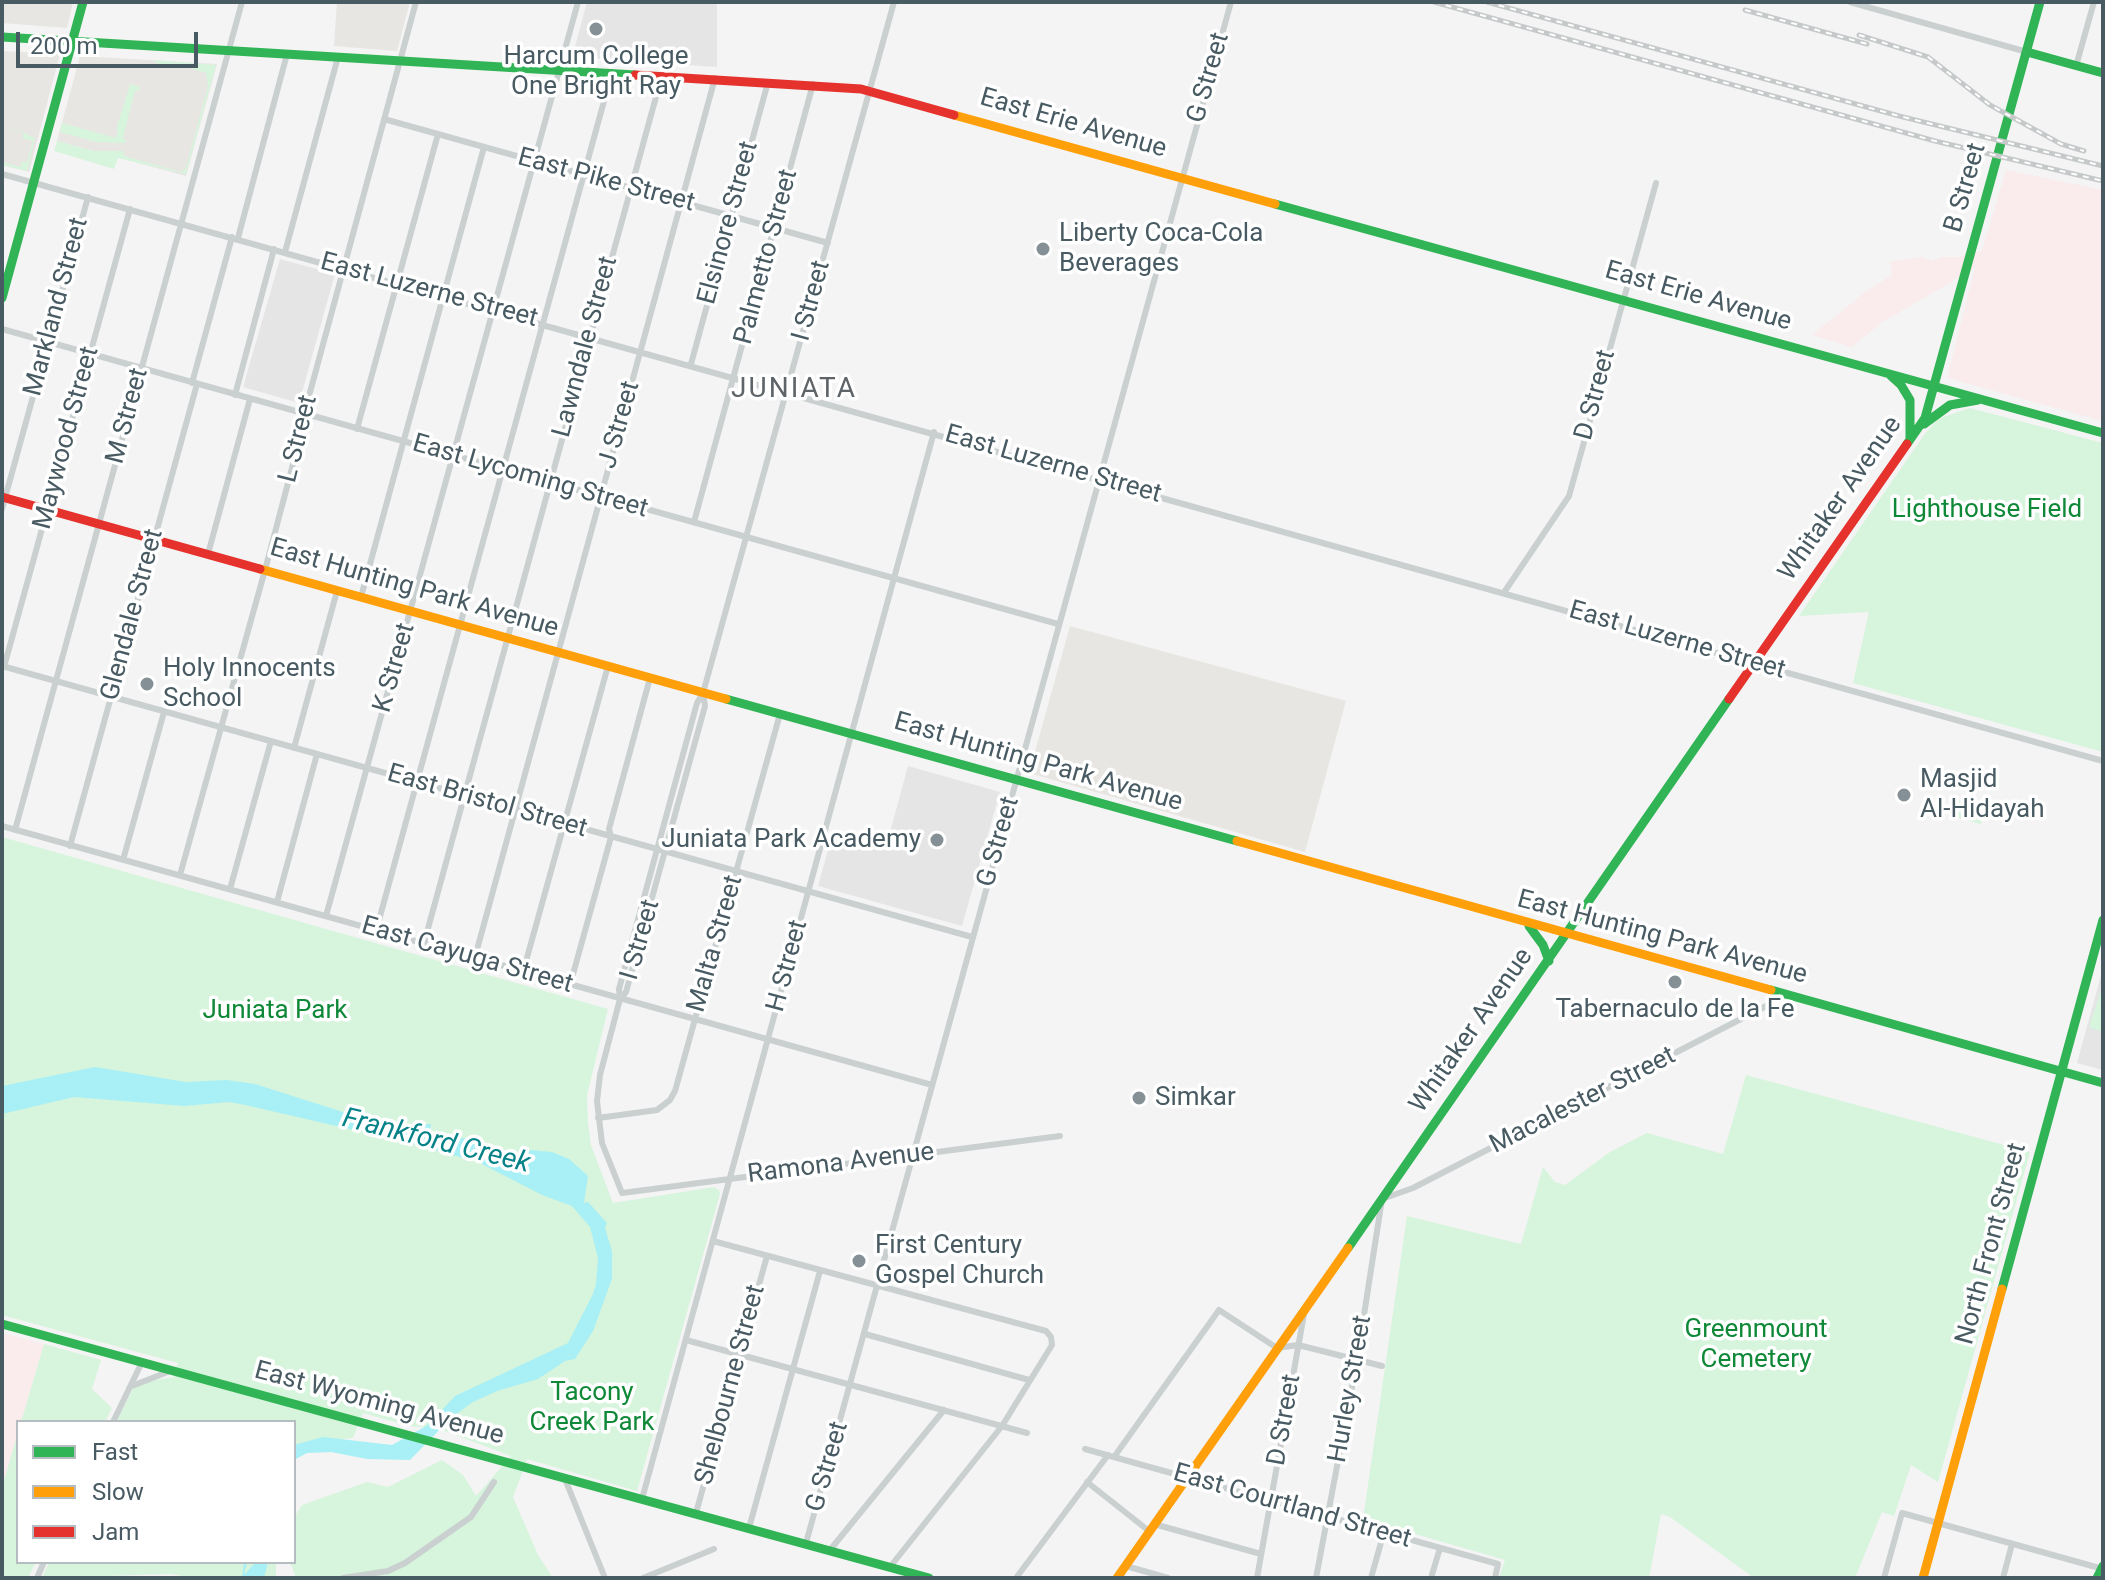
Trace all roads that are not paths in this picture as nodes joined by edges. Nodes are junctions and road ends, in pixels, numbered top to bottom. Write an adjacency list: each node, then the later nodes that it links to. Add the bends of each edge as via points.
1 (83, 2): 11 (main road)
2 (242, 2): 12 (street, M Street)
3 (416, 2): 16 (street, L Street)
4 (578, 2): 18 (street, K Street)
5 (894, 2): 25 (street, I Street)
6 (1231, 2): 32 (street, G Street)
7 (1850, 2): 13 (street)
8 (2040, 2): 13 (main road, B Street)
9 (2094, 2): 17 (street)
10 (2, 37): 11 (main road, East Erie Avenue)
11 (73, 41): 12 (main road, East Erie Avenue); 33 (main road)
12 (228, 51): 14 (main road, East Erie Avenue); 40 (street, M Street)
13 (2027, 52): 17 (main road); 63 (main road, B Street)
14 (287, 54): 15 (main road, East Erie Avenue); 42 (street, Glendale Street)
15 (338, 57): 16 (main road, East Erie Avenue); 45 (street)
16 (400, 60): 18 (main road, East Erie Avenue); 26 (street, L Street)
17 (2076, 66): 20 (main road)
18 (559, 69): 19 (main road, East Erie Avenue); 29 (street, K Street)
19 (612, 72): 21 (main road, East Erie Avenue); 31 (street)
20 (2103, 73)
21 (662, 75): 22 (main road, East Erie Avenue); 35 (street, Lawndale Street)
22 (715, 78): 23 (main road, East Erie Avenue); 37 (street, J Street)
23 (768, 82): 24 (main road, East Erie Avenue); 39 (street, Elsinore Street)
24 (813, 84): 25 (main road, East Erie Avenue); 41 (street, Palmetto Street)
25 (870, 91): 32 (main road, East Erie Avenue); 43 (street, I Street)
26 (384, 119): 27 (street, East Pike Street); 46 (street, L Street)
27 (438, 134): 28 (street, East Pike Street); 47 (street)
28 (484, 147): 29 (street, East Pike Street); 48 (street)
29 (534, 161): 31 (street, East Pike Street); 51 (street, K Street)
30 (2, 174): 33 (street, East Luzerne Street)
31 (584, 175): 35 (street, East Pike Street); 52 (street)
32 (1182, 177): 50 (main road, East Erie Avenue); 77 (street, G Street)
33 (33, 182): 36 (street, East Luzerne Street); 49 (main road)
34 (1656, 183): 50 (street, D Street)
35 (630, 188): 37 (street, East Pike Street); 54 (street, Lawndale Street)
36 (88, 197): 38 (street, East Luzerne Street); 55 (street, Markland Street)
37 (682, 202): 39 (street, East Pike Street); 56 (street, J Street)
38 (130, 209): 40 (street, East Luzerne Street); 57 (street, Maywood Street)
39 (731, 216): 41 (street, East Pike Street); 58 (street, Elsinore Street)
40 (181, 223): 42 (street, East Luzerne Street); 59 (street, M Street)
41 (774, 228): 43 (street, East Pike Street); 61 (street, Palmetto Street)
42 (235, 238): 44 (street, East Luzerne Street); 62 (street, Glendale Street)
43 (828, 243): 64 (street, I Street)
44 (274, 249): 45 (street, East Luzerne Street); 65 (street)
45 (285, 252): 46 (street, East Luzerne Street)
46 (344, 268): 47 (street, East Luzerne Street); 68 (street, L Street)
47 (397, 282): 48 (street, East Luzerne Street); 69 (street)
48 (442, 295): 51 (street, East Luzerne Street); 74 (street)
49 (2, 298)
50 (1622, 299): 60 (main road, East Erie Avenue); 90 (street, D Street, via 1569,496)
51 (493, 309): 52 (street, East Luzerne Street); 75 (street, K Street)
52 (543, 323): 54 (street, East Luzerne Street); 76 (street)
53 (2, 329): 55 (street, East Lycoming Street)
54 (589, 336): 56 (street, East Luzerne Street); 78 (street, Lawndale Street)
55 (47, 342): 57 (street, East Lycoming Street); 80 (street, Markland Street)
56 (640, 351): 58 (street, East Luzerne Street); 79 (street, J Street)
57 (90, 354): 59 (street, East Lycoming Street); 81 (street, Maywood Street)
58 (691, 364): 61 (street, East Luzerne Street)
59 (141, 368): 62 (street, East Lycoming Street); 83 (street, M Street)
60 (1881, 371): 63 (main road, East Erie Avenue); 73 (main road, via 1892,376 1910,400)
61 (734, 377): 64 (street, East Luzerne Street); 82 (street, Palmetto Street)
62 (194, 384): 65 (street, East Lycoming Street); 85 (street, Glendale Street)
63 (1934, 386): 67 (main road, East Erie Avenue); 70 (main road, Whitaker Avenue)
64 (787, 392): 71 (street, East Luzerne Street); 84 (street, I Street)
65 (235, 395): 66 (street, East Lycoming Street)
66 (250, 399): 68 (street, East Lycoming Street); 86 (street)
67 (1987, 401): 70 (main road, via 1950,405); 72 (main road, East Erie Avenue)
68 (306, 415): 69 (street, East Lycoming Street); 87 (street, L Street)
69 (357, 429): 74 (street, East Lycoming Street)
70 (1918, 429): 73 (main road, Whitaker Avenue)
71 (934, 432): 77 (street, East Luzerne Street); 88 (street, H Street)
72 (2103, 433)
73 (1909, 441): 97 (main road, Whitaker Avenue)
74 (403, 442): 75 (street, East Lycoming Street); 91 (street)
75 (453, 455): 76 (street, East Lycoming Street); 92 (street, K Street)
76 (503, 469): 78 (street, East Lycoming Street); 94 (street)
77 (1099, 478): 90 (street, East Luzerne Street); 93 (street, G Street)
78 (549, 483): 79 (street, East Lycoming Street); 95 (street, Lawndale Street)
79 (600, 497): 82 (street, East Lycoming Street); 96 (street, J Street)
80 (3, 501): 81 (main road, East Hunting Park Avenue)
81 (47, 510): 83 (main road, East Hunting Park Avenue); 99 (street, Maywood Street)
82 (694, 522): 84 (street, East Lycoming Street)
83 (99, 525): 85 (main road, East Hunting Park Avenue); 101 (street, M Street)
84 (746, 537): 88 (street, East Lycoming Street); 102 (street, I Street)
85 (154, 539): 86 (main road, East Hunting Park Avenue); 103 (street, Glendale Street)
86 (208, 554): 87 (main road, East Hunting Park Avenue)
87 (265, 570): 89 (main road, East Hunting Park Avenue); 106 (street, L Street)
88 (894, 579): 93 (street, East Lycoming Street); 107 (street, H Street)
89 (337, 591): 91 (main road, East Hunting Park Avenue); 109 (street)
90 (1505, 591): 97 (street, East Luzerne Street)
91 (361, 597): 92 (main road, East Hunting Park Avenue)
92 (411, 611): 94 (main road, East Hunting Park Avenue); 112 (street, K Street)
93 (1058, 624): 113 (street, G Street)
94 (460, 625): 95 (main road, East Hunting Park Avenue); 114 (street)
95 (507, 638): 96 (main road, East Hunting Park Avenue); 115 (street, Lawndale Street)
96 (557, 652): 98 (main road, East Hunting Park Avenue); 116 (street, J Street)
97 (1753, 663): 111 (street, East Luzerne Street); 133 (main road, Whitaker Avenue)
98 (608, 666): 100 (main road, East Hunting Park Avenue); 117 (street)
99 (3, 667): 101 (street, East Bristol Street)
100 (650, 678): 102 (main road, East Hunting Park Avenue); 120 (street)
101 (55, 681): 103 (street, East Bristol Street); 119 (street, M Street)
102 (703, 693): 105 (main road, East Hunting Park Avenue); 122 (street, I Street, via 705,706)
103 (111, 697): 104 (street, East Bristol Street); 121 (street, Glendale Street)
104 (164, 712): 106 (street, East Bristol Street); 123 (street)
105 (780, 714): 107 (main road, East Hunting Park Avenue); 124 (street, Malta Street)
106 (221, 727): 108 (street, East Bristol Street); 125 (street, L Street)
107 (852, 734): 113 (main road, East Hunting Park Avenue); 127 (street, H Street)
108 (271, 741): 109 (street, East Bristol Street); 126 (street)
109 (294, 748): 110 (street, East Bristol Street)
110 (317, 754): 112 (street, East Bristol Street); 128 (street)
111 (2103, 761)
112 (367, 768): 114 (street, East Bristol Street); 129 (street, K Street)
113 (1016, 780): 131 (main road, East Hunting Park Avenue); 134 (street, G Street)
114 (417, 782): 115 (street, East Bristol Street); 132 (street)
115 (464, 795): 116 (street, East Bristol Street); 135 (street, Lawndale Street)
116 (514, 810): 117 (street, East Bristol Street); 136 (street, J Street)
117 (565, 824): 120 (street, East Bristol Street); 138 (street)
118 (2, 826): 119 (street, East Cayuga Street)
119 (15, 830): 121 (street, East Cayuga Street)
120 (611, 837): 122 (street, East Bristol Street); 139 (street)
121 (70, 846): 123 (street, East Cayuga Street)
122 (661, 851): 124 (street, East Bristol Street); 141 (street, I Street)
123 (123, 860): 125 (street, East Cayuga Street)
124 (736, 870): 127 (street, East Bristol Street); 142 (street, Malta Street)
125 (180, 875): 126 (street, East Cayuga Street)
126 (230, 889): 128 (street, East Cayuga Street)
127 (809, 891): 134 (street, East Bristol Street); 143 (street, H Street)
128 (277, 902): 129 (street, East Cayuga Street)
129 (326, 916): 132 (street, East Cayuga Street)
130 (2103, 920): 144 (main road, North Front Street)
131 (1527, 923): 133 (main road, East Hunting Park Avenue); 137 (main road)
132 (376, 931): 135 (street, East Cayuga Street)
133 (1566, 935): 137 (main road, Whitaker Avenue); 140 (main road, East Hunting Park Avenue)
134 (972, 937): 146 (street, G Street)
135 (424, 943): 136 (street, East Cayuga Street)
136 (475, 957): 138 (street, East Cayuga Street)
137 (1549, 961): 152 (main road, Whitaker Avenue)
138 (523, 972): 139 (street, East Cayuga Street)
139 (570, 985): 141 (street, East Cayuga Street)
140 (1777, 992): 144 (main road, East Hunting Park Avenue); 152 (street, Macalester Street, via 1768,1005 1425,1182)
141 (620, 999): 142 (street, East Cayuga Street); 147 (street, I Street, via 600,1075)
142 (694, 1020): 143 (street, East Cayuga Street); 147 (street, Malta Street, via 670,1100 657,1110)
143 (768, 1040): 146 (street, East Cayuga Street); 150 (street, H Street)
144 (2062, 1071): 145 (main road, East Hunting Park Avenue); 186 (main road, North Front Street)
145 (2103, 1083)
146 (932, 1085): 149 (street, G Street)
147 (598, 1118): 151 (street, I Street)
148 (1060, 1136): 149 (street, Ramona Avenue)
149 (914, 1155): 150 (street, Ramona Avenue); 156 (street, G Street)
150 (729, 1179): 151 (street, Ramona Avenue); 153 (street, H Street)
151 (622, 1193)
152 (1382, 1199): 157 (main road, Whitaker Avenue); 164 (street, Hurley Street)
153 (713, 1241): 154 (street); 160 (street, H Street)
154 (767, 1256): 155 (street); 163 (street, Shelbourne Street)
155 (820, 1271): 156 (street); 167 (street)
156 (878, 1286): 159 (street, G Street); 169 (street, via 1046,1331 1052,1345)
157 (1304, 1310): 161 (street, D Street); 162 (main road, Whitaker Avenue)
158 (2, 1324): 165 (main road, East Wyoming Avenue)
159 (865, 1334): 169 (street); 170 (street, G Street)
160 (686, 1340): 163 (street); 182 (street, H Street)
161 (1298, 1345): 162 (street); 164 (street); 183 (street, D Street)
162 (1277, 1348): 177 (street, via 1219,1310); 178 (main road, Whitaker Avenue)
163 (739, 1355): 167 (street); 184 (street, Shelbourne Street)
164 (1357, 1360): 166 (street); 185 (street, Hurley Street)
165 (142, 1362): 168 (main road, East Wyoming Avenue); 171 (street)
166 (1382, 1366)
167 (793, 1369): 170 (street); 187 (street)
168 (172, 1370): 171 (street); 179 (main road, East Wyoming Avenue)
169 (1029, 1380): 174 (street)
170 (852, 1385): 172 (street); 190 (street, G Street)
171 (129, 1388): 173 (street)
172 (944, 1410): 174 (street); 194 (street)
173 (114, 1420)
174 (1002, 1426): 175 (street); 197 (street)
175 (1027, 1433)
176 (1085, 1449): 177 (street, East Courtland Street)
177 (1111, 1456): 178 (street, East Courtland Street); 181 (street)
178 (1188, 1478): 183 (street, East Courtland Street); 188 (main road, Whitaker Avenue)
179 (565, 1479): 182 (main road, East Wyoming Avenue); 200 (street)
180 (494, 1482): 199 (street, via 471,1517 405,1563)
181 (1087, 1482): 188 (street); 203 (street)
182 (642, 1499): 184 (main road, East Wyoming Avenue)
183 (1270, 1501): 185 (street, East Courtland Street); 195 (street, D Street)
184 (696, 1513): 187 (main road, East Wyoming Avenue)
185 (1327, 1517): 189 (street, East Courtland Street); 207 (street, Hurley Street)
186 (1939, 1523): 191 (street); 211 (street, via 1902,1513); 212 (main road, North Front Street)
187 (749, 1528): 190 (main road, East Wyoming Avenue)
188 (1152, 1528): 195 (street); 196 (main road, Whitaker Avenue)
189 (1384, 1532): 192 (street, East Courtland Street); 208 (street)
190 (806, 1543): 194 (main road, East Wyoming Avenue)
191 (2012, 1544): 198 (street); 213 (street)
192 (1440, 1548): 209 (street); 210 (street, East Courtland Street, via 1498,1564)
193 (714, 1549): 201 (street)
194 (830, 1550): 197 (main road, East Wyoming Avenue)
195 (1261, 1554): 206 (street, D Street)
196 (1126, 1566): 204 (main road, Whitaker Avenue); 205 (street)
197 (890, 1567): 202 (main road, East Wyoming Avenue)
198 (2101, 1570)
199 (343, 1578)
200 (605, 1578)
201 (643, 1578)
202 (929, 1578)
203 (1016, 1578)
204 (1117, 1578)
205 (1168, 1578)
206 (1257, 1578)
207 (1316, 1578)
208 (1371, 1578)
209 (1431, 1578)
210 (1495, 1578)
211 (1884, 1578)
212 (1923, 1578)
213 (2003, 1578)

